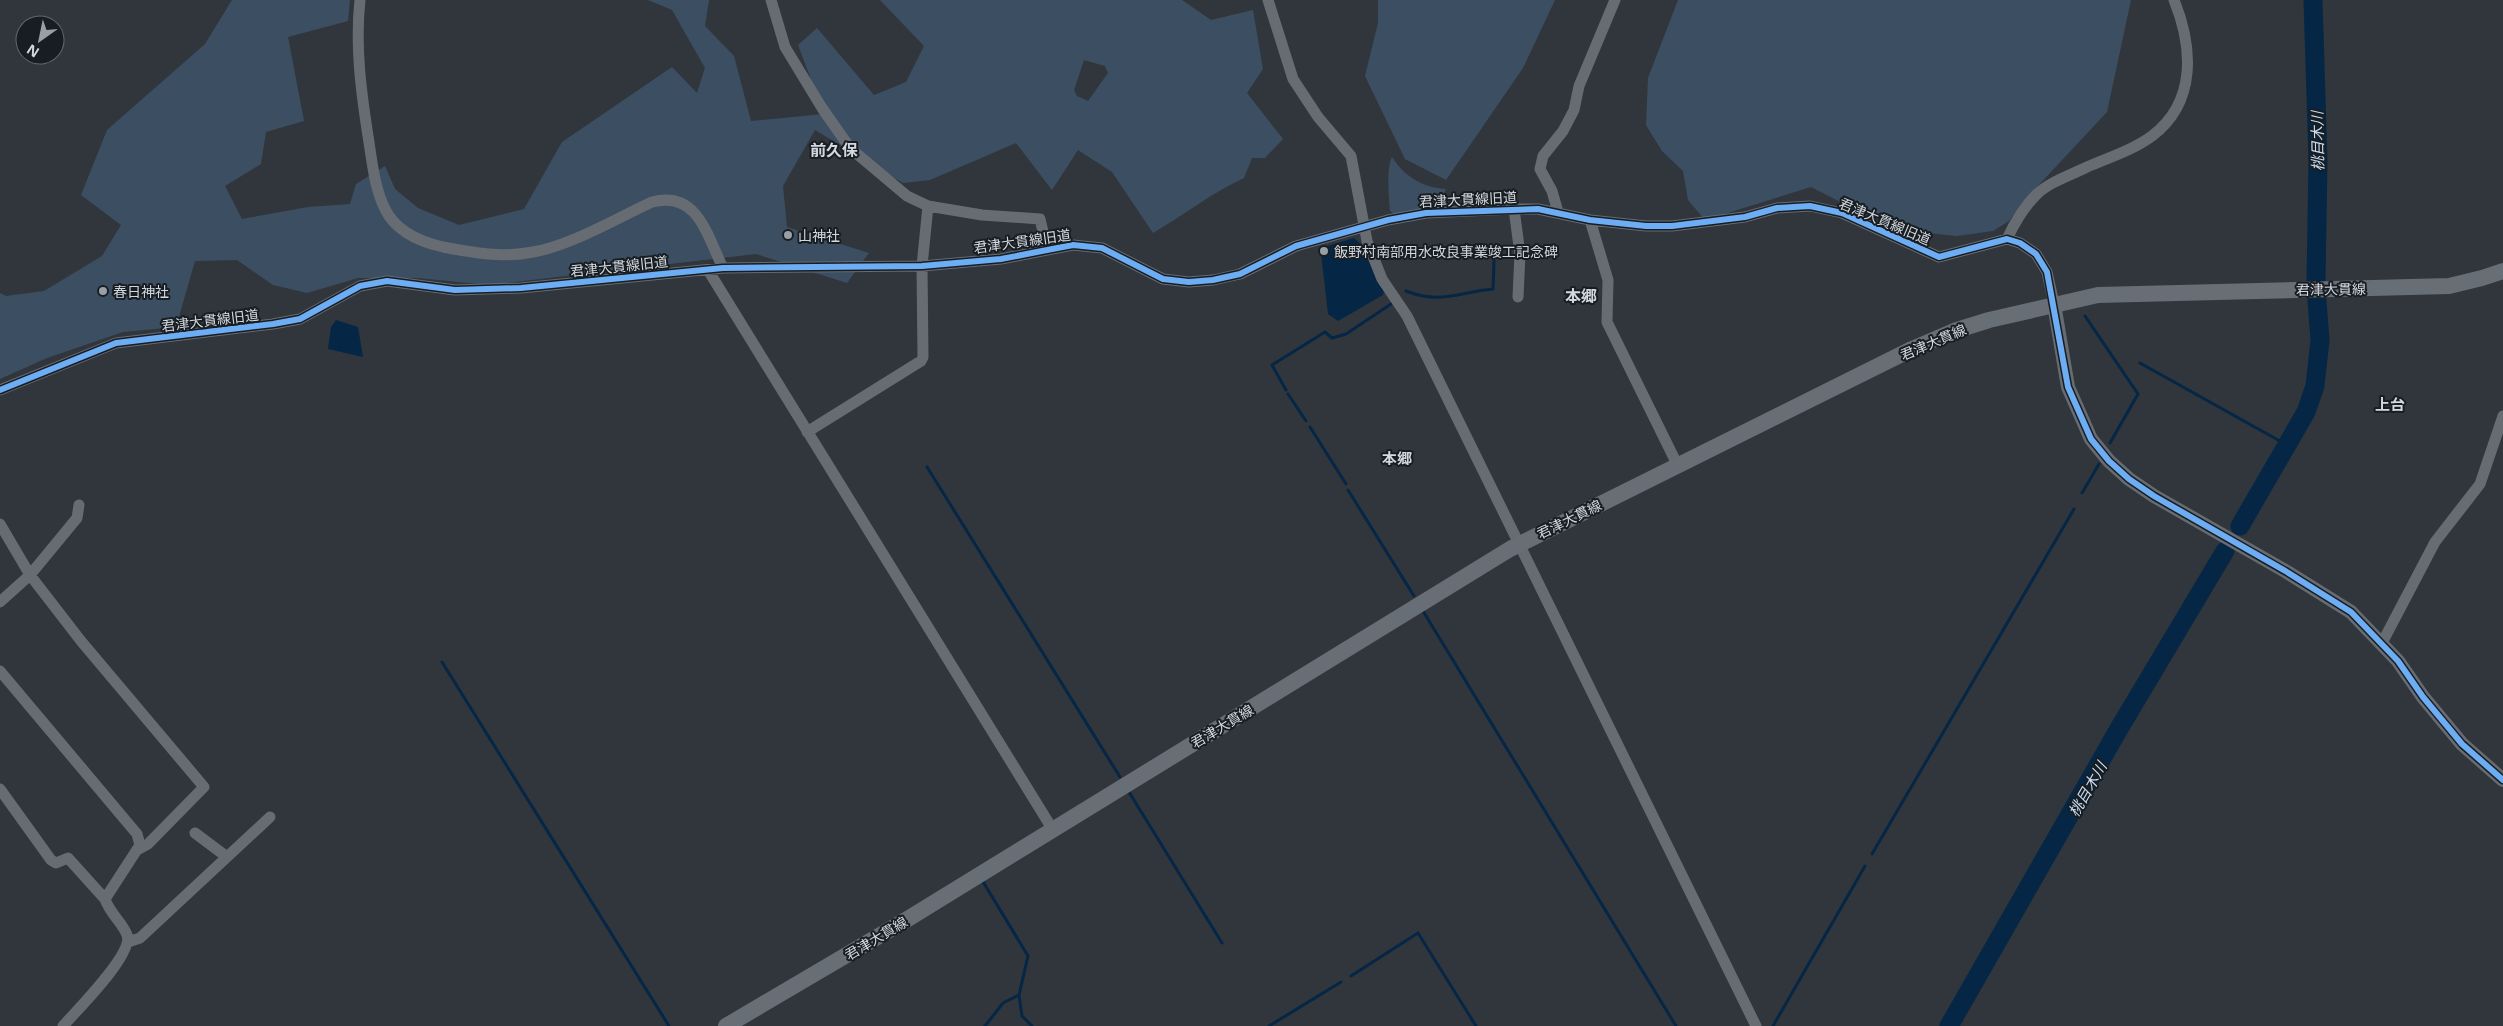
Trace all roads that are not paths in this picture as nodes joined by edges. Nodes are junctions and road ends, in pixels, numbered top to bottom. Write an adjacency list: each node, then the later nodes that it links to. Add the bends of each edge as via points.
1 (360, 0): 14 (street, via 358,52 364,112 377,187 385,210 396,224 422,242 490,255 510,255 559,245 652,202 676,200 699,217 706,227)
2 (771, 0): 6 (street, via 789,55 850,148 907,196)
3 (1268, 0): 10 (street, via 1293,79 1312,110 1351,156)
4 (1615, 0): 8 (street, via 1579,86 1574,110 1543,156 1540,169 1552,191)
5 (2174, 0): 11 (street, via 2189,67 2184,92 2174,114 2152,136 2037,194 2013,226)
6 (928, 206): 12 (street, via 982,215 1040,219); 13 (street)
7 (1514, 209): 8 (street, 君津大貫線旧道); 10 (street, 君津大貫線旧道, via 1426,213); 17 (street, via 1520,254)
8 (1558, 212): 9 (street, 君津大貫線旧道)
9 (1590, 220): 11 (street, 君津大貫線旧道, via 1672,226 1745,217 1777,208 1810,206 1842,213 1939,257); 22 (street, via 1608,280 1607,322)
10 (1364, 227): 12 (street, 君津大貫線旧道, via 1296,246 1240,274 1205,281 1163,279 1102,248 1073,245); 25 (street, via 1382,279 1407,316)
11 (2007, 240): 18 (street, via 2020,243 2036,254 2047,272)
12 (1047, 249): 13 (street, 君津大貫線旧道, via 1001,259)
13 (922, 266): 14 (street, 君津大貫線旧道); 21 (street, via 921,361)
14 (723, 268): 15 (street, 君津大貫線旧道)
15 (708, 270): 19 (street, 君津大貫線旧道, via 521,288 455,290 387,281 360,286 300,319 116,344); 21 (street)
16 (2503, 271): 18 (main road, 君津大貫線, via 2449,286 2098,295)
17 (1518, 297)
18 (2054, 304): 22 (main road, 君津大貫線, via 1954,331 1912,349); 28 (street, via 2068,387 2091,439 2109,461 2154,496 2344,608)
19 (0, 390)
20 (2503, 416): 28 (street, via 2480,484 2435,542)
21 (807, 432): 33 (street)
22 (1678, 466): 25 (main road, 君津大貫線)
23 (79, 505): 26 (street, via 77,518)
24 (0, 524): 26 (street)
25 (1520, 543): 33 (main road, 君津大貫線); 41 (street)
26 (30, 575): 27 (street); 35 (street, via 204,787 148,844)
27 (0, 602)
28 (2382, 643): 30 (street, via 2462,744)
29 (2, 679): 35 (street, via 137,834)
30 (2503, 780)
31 (1, 792): 37 (street, via 53,862 68,858)
32 (270, 816): 36 (street)
33 (1053, 830): 40 (main road, 君津大貫線)
34 (195, 833): 36 (street)
35 (139, 849): 37 (street)
36 (227, 857): 38 (street, via 140,938)
37 (105, 899): 38 (street, via 127,934)
38 (128, 942): 39 (street, via 114,968)
39 (63, 1026)
40 (726, 1026)
41 (1756, 1026)

